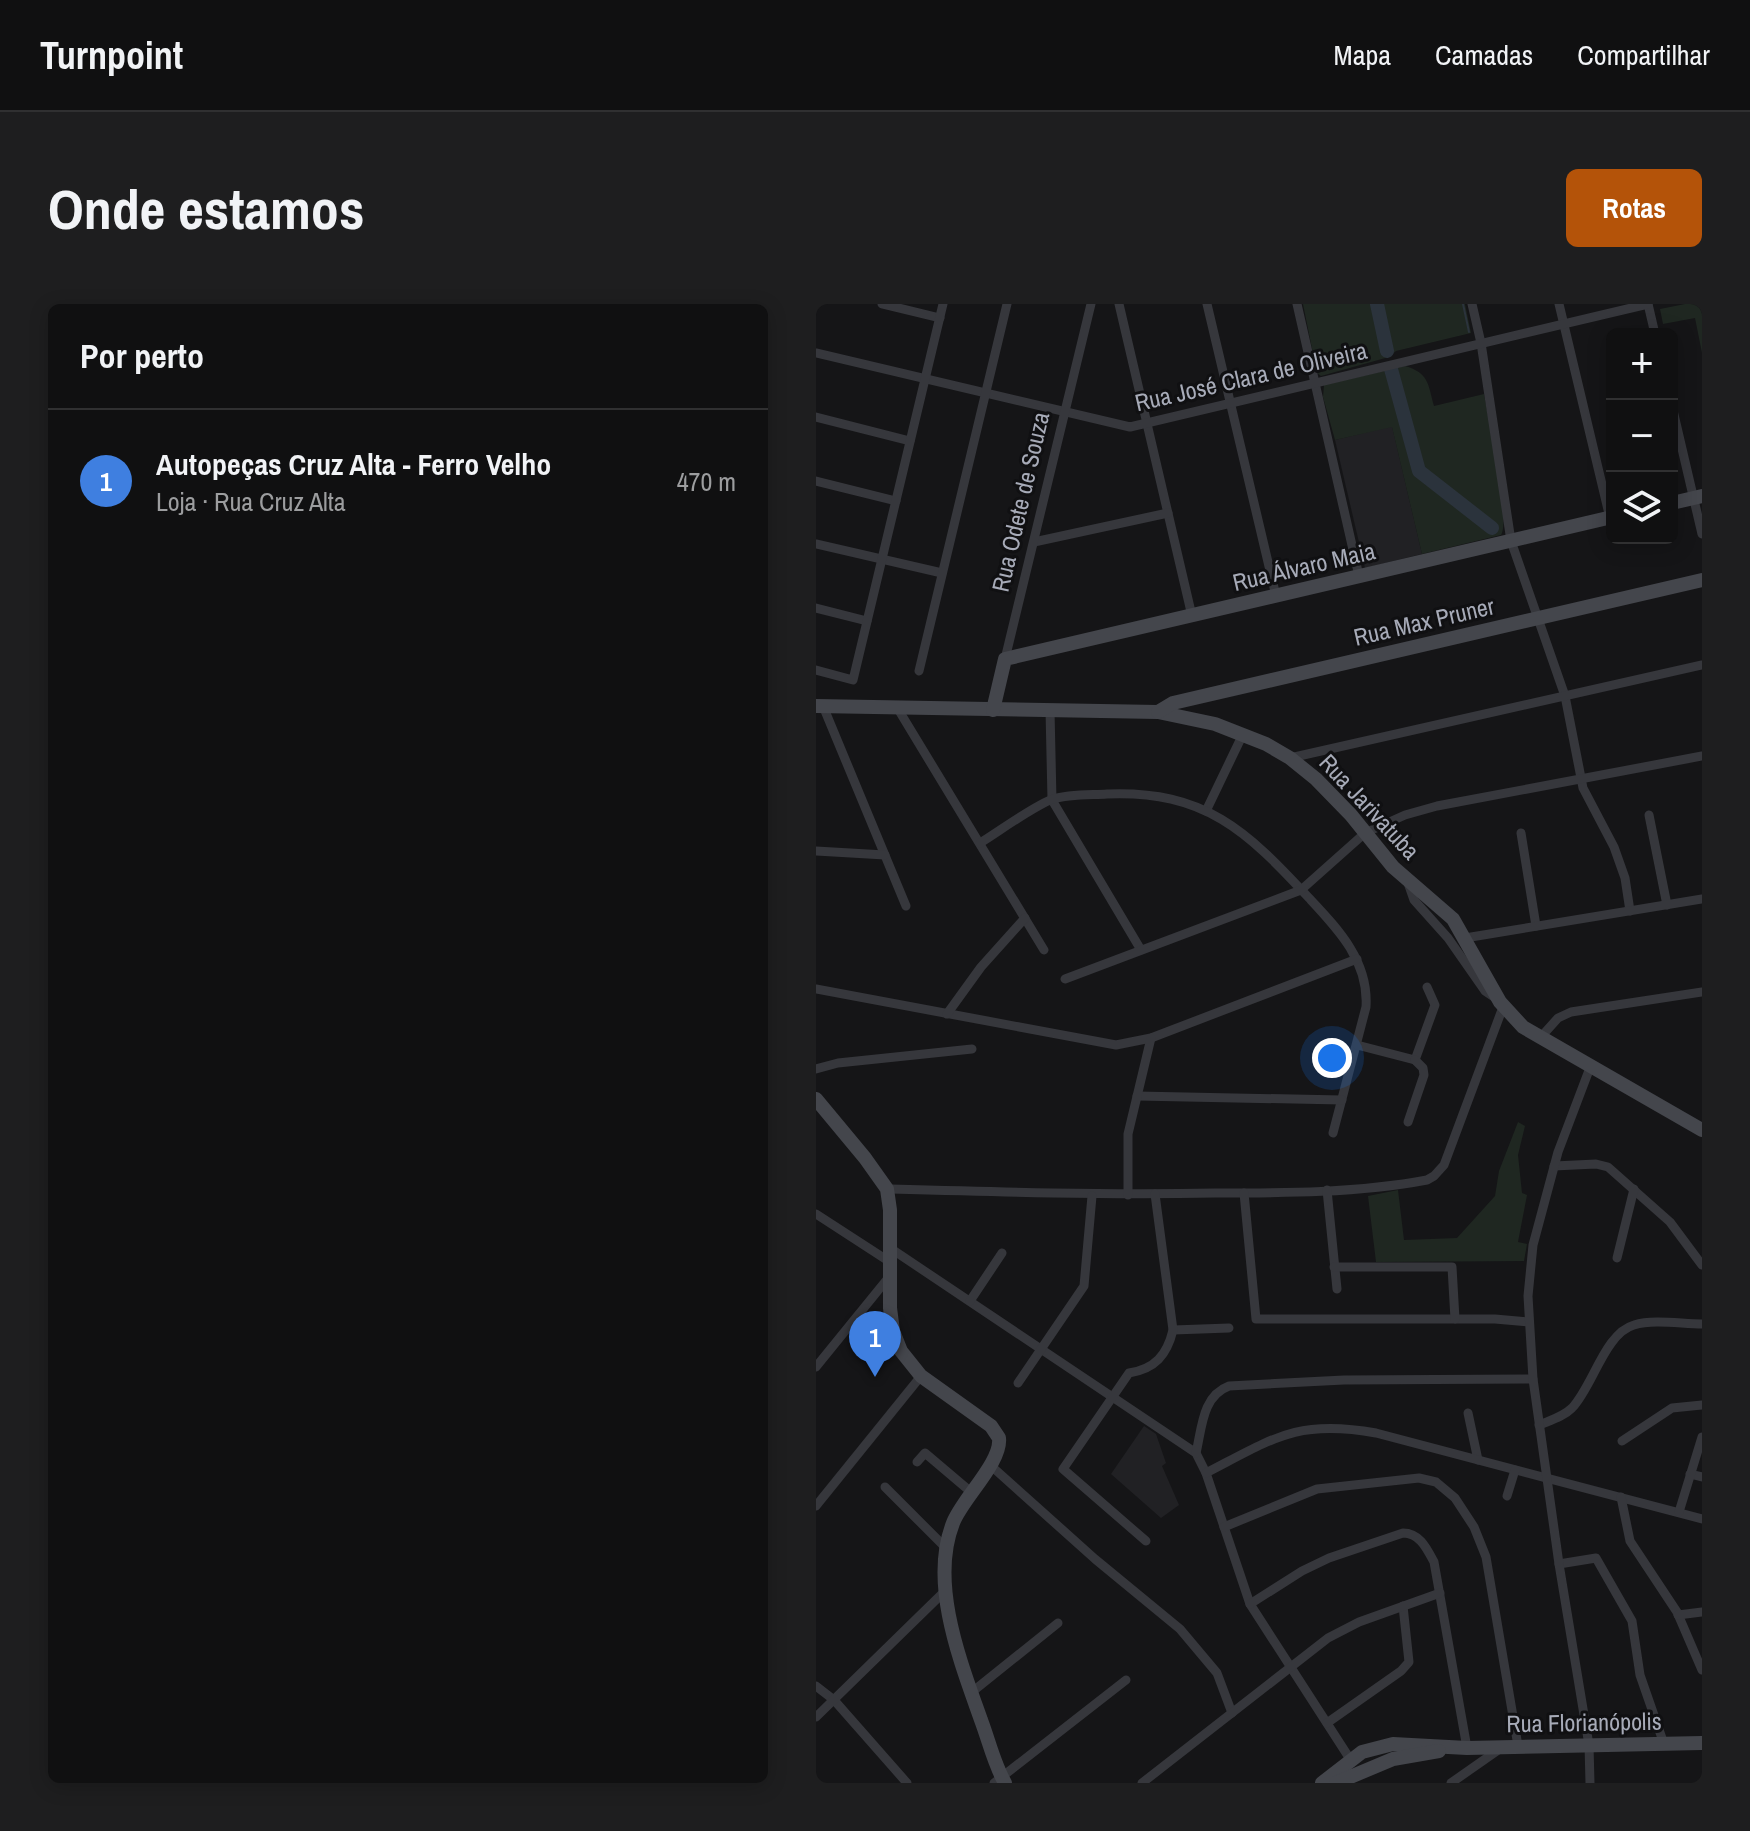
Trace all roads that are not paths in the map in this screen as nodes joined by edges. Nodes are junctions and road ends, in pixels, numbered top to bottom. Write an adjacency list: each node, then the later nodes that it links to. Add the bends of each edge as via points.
1 (882, 304): 11 (street)
2 (943, 304): 11 (street)
3 (1007, 304): 18 (street)
4 (1091, 304): 20 (street, Rua Odete de Souza)
5 (1119, 304): 22 (street)
6 (1207, 304): 19 (street)
7 (1297, 304): 17 (street)
8 (1472, 304): 14 (street)
9 (1559, 304): 12 (street)
10 (1648, 304): 12 (street, Rua José Clara de Oliveira); 13 (street)
11 (940, 318): 16 (street)
12 (1564, 324): 14 (street, Rua José Clara de Oliveira); 26 (street)
13 (1654, 328)
14 (1481, 343): 17 (street, Rua José Clara de Oliveira); 33 (street)
15 (816, 353): 16 (street, Rua José Clara de Oliveira)
16 (925, 379): 18 (street, Rua José Clara de Oliveira); 24 (street)
17 (1315, 382): 19 (street, Rua José Clara de Oliveira); 38 (street)
18 (986, 393): 20 (street, Rua José Clara de Oliveira); 37 (street)
19 (1230, 402): 22 (street, Rua José Clara de Oliveira); 40 (street)
20 (1065, 412): 22 (street, Rua José Clara de Oliveira, via 1130,427); 34 (street, Rua Odete de Souza)
21 (816, 417): 24 (street)
22 (1146, 422): 30 (street)
23 (1678, 427): 27 (street)
24 (910, 441): 28 (street)
25 (816, 481): 28 (street)
26 (1606, 497)
27 (1698, 497): 29 (street); 32 (street)
28 (896, 501): 36 (street)
29 (1678, 502)
30 (1168, 513): 34 (street); 42 (street)
31 (1606, 519): 33 (street, Rua Álvaro Maia)
32 (1702, 534)
33 (1511, 541): 38 (street, Rua Álvaro Maia); 43 (street)
34 (1034, 542): 45 (street, Rua Odete de Souza)
35 (816, 544): 36 (street)
36 (882, 559): 37 (street); 44 (street)
37 (942, 573): 48 (street)
38 (1359, 576): 40 (street, Rua Álvaro Maia)
39 (1702, 580): 43 (street, Rua Max Pruner)
40 (1276, 596): 42 (street, Rua Álvaro Maia)
41 (816, 608): 44 (street)
42 (1192, 616): 45 (street, Rua Álvaro Maia)
43 (1538, 618): 49 (street); 54 (street, Rua Max Pruner, via 1173,703)
44 (867, 621): 47 (street, via 853,680)
45 (1005, 659): 52 (street, Rua Odete de Souza)
46 (1702, 665): 49 (street)
47 (816, 670)
48 (919, 671)
49 (1565, 696): 57 (street); 58 (street)
50 (819, 706): 51 (street, Rua Jarivatuba); 66 (street)
51 (898, 709): 52 (street, Rua Jarivatuba); 64 (street)
52 (993, 710): 53 (street, Rua Jarivatuba)
53 (1050, 710): 54 (street, Rua Jarivatuba); 59 (street)
54 (1158, 712): 55 (street, Rua Jarivatuba)
55 (1243, 734): 57 (street, Rua Jarivatuba); 60 (street)
56 (1702, 756): 58 (street)
57 (1290, 758): 62 (street, Rua Jarivatuba)
58 (1580, 779): 62 (street, via 1420,810); 72 (street, via 1614,847)
59 (1052, 800): 60 (street, via 1133,794); 64 (street); 77 (street)
60 (1206, 811): 68 (street, via 1250,838)
61 (1649, 815): 70 (street)
62 (1365, 833): 67 (street, Rua Jarivatuba); 68 (street)
63 (1521, 833): 74 (street)
64 (980, 843): 73 (street)
65 (816, 851): 66 (street)
66 (885, 855): 71 (street)
67 (1407, 880): 75 (street, Rua Jarivatuba, via 1445,911); 83 (street, via 1414,900 1485,991)
68 (1301, 890): 77 (street); 78 (street)
69 (1702, 899): 70 (street)
70 (1667, 905): 72 (street)
71 (906, 906)
72 (1630, 911): 74 (street)
73 (1025, 918): 76 (street); 84 (street)
74 (1536, 926): 75 (street)
75 (1465, 938): 83 (street, Rua Jarivatuba)
76 (1044, 950)
77 (1141, 950): 79 (street)
78 (1357, 959): 85 (street); 87 (street, via 1366,998)
79 (1065, 979)
80 (1427, 987): 89 (street, via 1435,1005)
81 (816, 989): 84 (street)
82 (1702, 992): 86 (street, via 1571,1012)
83 (1502, 1004): 86 (street, Rua Jarivatuba); 101 (street, via 1440,1170 1420,1181)
84 (947, 1014): 85 (street, via 1104,1043)
85 (1151, 1038): 92 (street)
86 (1540, 1038): 90 (street, Rua Jarivatuba)
87 (1357, 1045): 89 (street); 94 (street)
88 (972, 1049): 91 (street)
89 (1415, 1060): 95 (street, via 1424,1075)
90 (1591, 1065): 96 (street, Rua Jarivatuba); 98 (street)
91 (816, 1069)
92 (1137, 1096): 94 (street); 104 (street, via 1127,1144)
93 (816, 1099): 99 (street)
94 (1342, 1100): 97 (street)
95 (1408, 1122)
96 (1702, 1130)
97 (1333, 1133)
98 (1554, 1166): 100 (street, via 1602,1165); 115 (street, via 1531,1256)
99 (887, 1189): 105 (street); 109 (street)
100 (1634, 1189): 108 (street); 110 (street, via 1679,1232)
101 (1327, 1190): 102 (street); 111 (street)
102 (1244, 1193): 103 (street); 114 (street, via 1256,1319)
103 (1155, 1194): 104 (street); 118 (street)
104 (1128, 1195): 105 (street)
105 (1092, 1196): 119 (street, via 1084,1286)
106 (818, 1218): 109 (street)
107 (1002, 1253): 113 (street)
108 (1617, 1258)
109 (890, 1262): 113 (street); 120 (street); 121 (street, via 897,1341)
110 (1702, 1265)
111 (1334, 1267): 112 (street); 114 (street, via 1452,1267)
112 (1337, 1289)
113 (970, 1301): 119 (street)
114 (1455, 1319): 115 (street)
115 (1529, 1322): 122 (street)
116 (1702, 1324): 127 (street, via 1642,1323 1624,1329 1575,1405)
117 (1229, 1328): 118 (street)
118 (1173, 1330): 124 (street, via 1156,1363 1129,1373)
119 (1041, 1349): 123 (street); 124 (street)
120 (816, 1367)
121 (921, 1376): 133 (street, via 996,1432 999,1449); 143 (street)
122 (1533, 1379): 127 (street); 130 (street, via 1229,1386 1208,1402)
123 (1018, 1383)
124 (1112, 1397): 130 (street); 147 (street, via 1063,1469)
125 (1702, 1405): 129 (street, via 1672,1408)
126 (1468, 1413): 131 (street)
127 (1539, 1425): 138 (street)
128 (1702, 1437): 136 (street)
129 (1622, 1441)
130 (1196, 1453): 135 (street)
131 (1478, 1460): 134 (street); 135 (street, via 1376,1433 1313,1428 1272,1439)
132 (917, 1462): 140 (street, via 925,1453)
133 (989, 1464): 140 (street); 163 (street, via 1180,1629 1217,1673)
134 (1515, 1470): 138 (street); 141 (street)
135 (1206, 1473): 146 (street)
136 (1690, 1474): 137 (street); 144 (street)
137 (1702, 1477)
138 (1546, 1478): 142 (street); 149 (street)
139 (885, 1487): 148 (street)
140 (971, 1492): 148 (street, via 951,1527)
141 (1507, 1496)
142 (1621, 1497): 144 (street); 155 (street, via 1630,1541)
143 (816, 1506)
144 (1679, 1512): 145 (street)
145 (1702, 1519)
146 (1224, 1527): 152 (street); 169 (street, via 1317,1489 1419,1478 1436,1482 1474,1527 1486,1557)
147 (1146, 1541)
148 (948, 1550): 150 (street)
149 (1559, 1564): 167 (street, via 1596,1558 1629,1613 1640,1675); 168 (street)
150 (946, 1590): 161 (street, via 952,1633); 162 (street)
151 (1440, 1593): 152 (street, via 1429,1551 1415,1535 1403,1533 1329,1558); 153 (street); 171 (street)
152 (1250, 1604): 157 (street)
153 (1403, 1606): 157 (street, via 1344,1628); 165 (street, via 1409,1662)
154 (1702, 1612): 155 (street)
155 (1678, 1615): 158 (street)
156 (1058, 1623): 161 (street)
157 (1289, 1668): 163 (street); 165 (street)
158 (1702, 1670)
159 (1126, 1680): 173 (street)
160 (816, 1686): 162 (street)
161 (972, 1692): 173 (street)
162 (834, 1700): 164 (street); 174 (street)
163 (1232, 1713): 175 (street)
164 (816, 1717)
165 (1327, 1723): 172 (street)
166 (1702, 1743): 167 (street, Rua Florianópolis)
167 (1664, 1744): 168 (street, Rua Florianópolis)
168 (1589, 1745): 169 (street, Rua Florianópolis); 179 (street)
169 (1518, 1746): 170 (street, Rua Florianópolis)
170 (1502, 1747): 171 (street, Rua Florianópolis); 178 (street)
171 (1467, 1748): 172 (street, Rua Florianópolis, via 1407,1743 1377,1747); 177 (street, Rua Florianópolis, via 1393,1759)
172 (1350, 1759): 176 (street, Rua Florianópolis)
173 (1000, 1781)
174 (907, 1783)
175 (1142, 1783)
176 (1322, 1783)
177 (1336, 1783)
178 (1451, 1783)
179 (1590, 1783)

